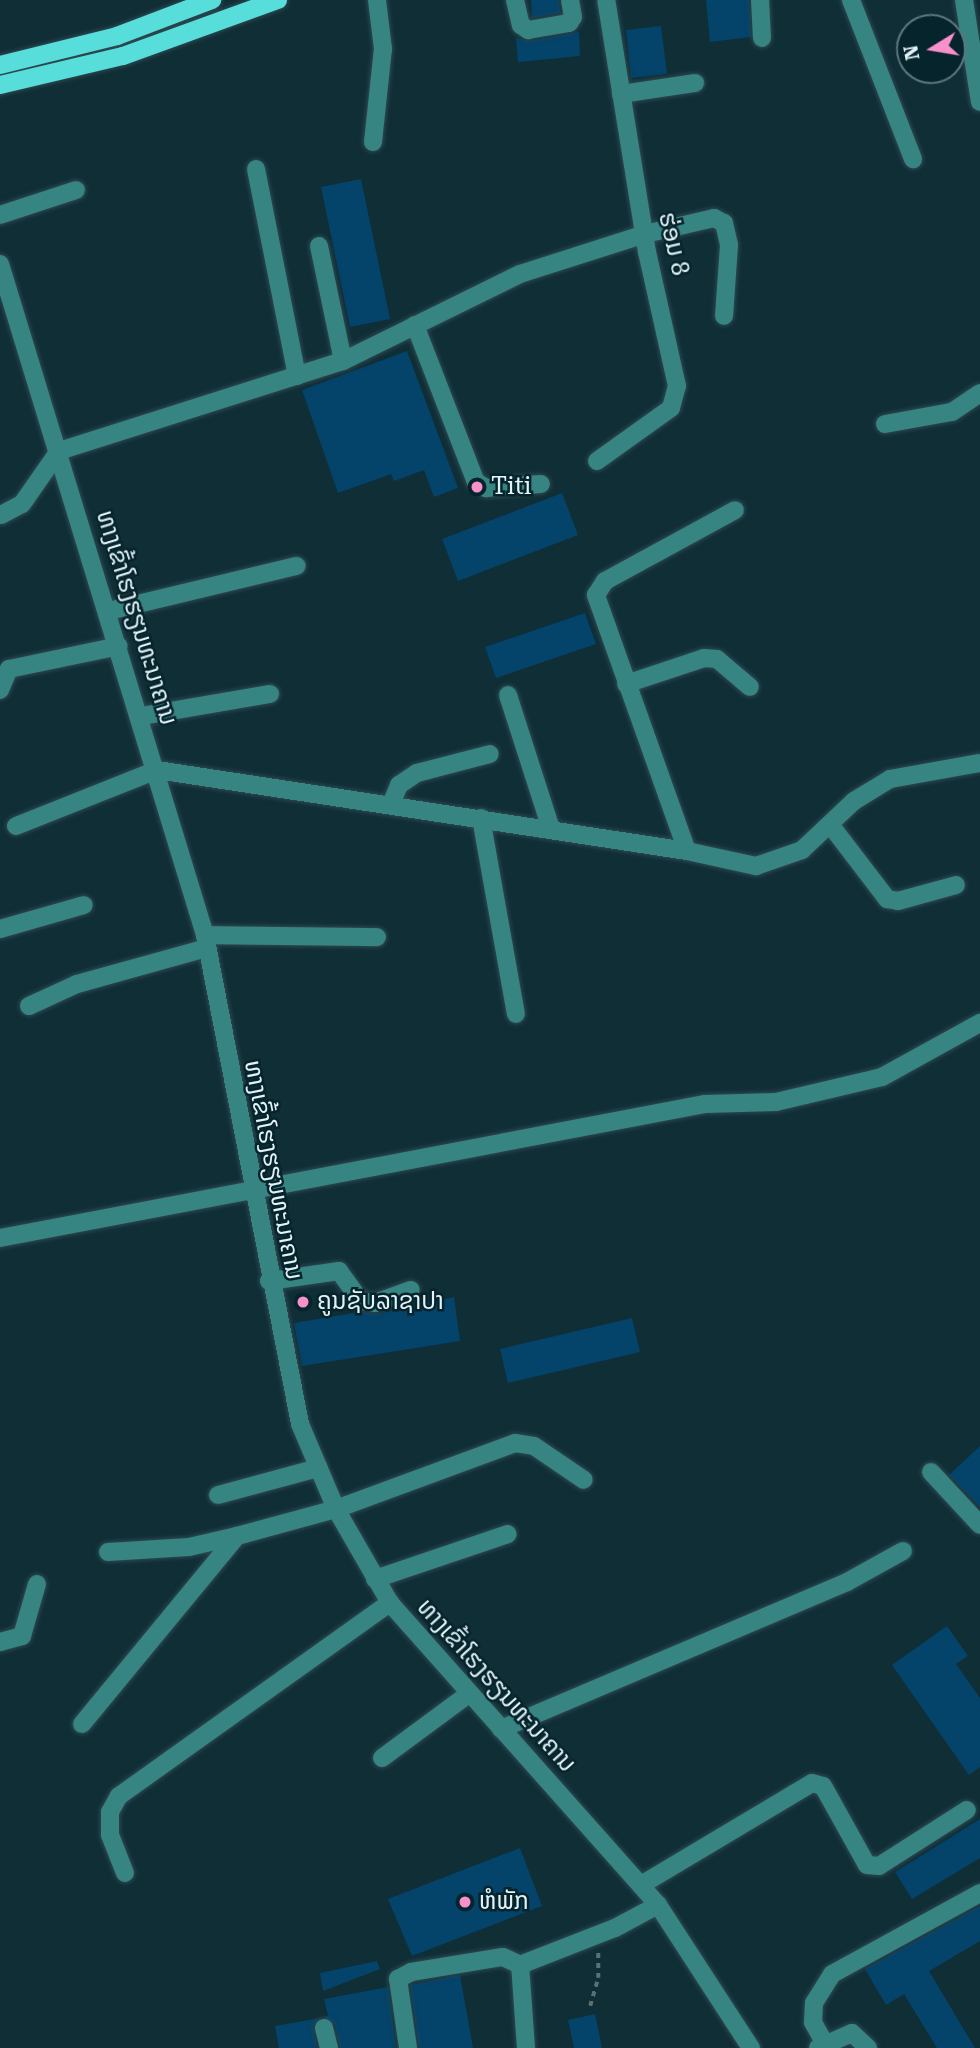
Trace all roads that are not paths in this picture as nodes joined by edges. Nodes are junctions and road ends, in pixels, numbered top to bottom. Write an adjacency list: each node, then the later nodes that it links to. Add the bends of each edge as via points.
1 (212, 0): 11 (main road, via 117,36)
2 (278, 0): 13 (main road, via 123,56)
3 (377, 0): 16 (street, via 383,49)
4 (515, 0): 5 (street, via 522,25 528,30 569,23 573,18)
5 (570, 0)
6 (606, 0): 14 (street, ຮ່ອມ 8)
7 (761, 0): 10 (street)
8 (852, 0): 17 (street)
9 (964, 0): 15 (street)
10 (762, 38)
11 (0, 65)
12 (695, 83): 14 (street)
13 (0, 85)
14 (621, 94): 21 (street, ຮ່ອມ 8)
15 (980, 102)
16 (373, 142)
17 (913, 159)
18 (256, 169): 27 (street)
19 (76, 190): 20 (street)
20 (0, 215)
21 (645, 234): 24 (street, via 714,218 724,223 729,245); 25 (street, via 520,274); 31 (street, ຮ່ອມ 8, via 677,386 670,408)
22 (319, 246): 26 (street)
23 (0, 264): 30 (street, ທາງເຂົ້າໂຮງຮຽນທະນາຄານ)
24 (724, 316)
25 (415, 326): 26 (street); 32 (street, via 476,482 486,488)
26 (343, 361): 27 (street)
27 (297, 376): 30 (street)
28 (980, 393): 29 (street, via 952,412)
29 (886, 424)
30 (58, 451): 34 (street, via 22,504); 36 (street, ທາງເຂົ້າໂຮງຮຽນທະນາຄານ)
31 (597, 461)
32 (541, 484)
33 (735, 510): 38 (street, via 598,587 596,595)
34 (1, 514)
35 (297, 566): 36 (street)
36 (109, 611): 37 (street, ທາງເຂົ້າໂຮງຮຽນທະນາຄານ)
37 (120, 646): 40 (street, via 9,669); 43 (street, ທາງເຂົ້າໂຮງຮຽນທະນາຄານ)
38 (626, 684): 39 (street, via 704,657 717,659); 52 (street)
39 (750, 687)
40 (0, 690)
41 (270, 695): 43 (street)
42 (508, 695): 51 (street)
43 (141, 716): 46 (street, ທາງເຂົ້າໂຮງຮຽນທະນາຄານ)
44 (490, 754): 47 (street, via 417,773 399,785)
45 (980, 763): 50 (street, via 890,779 855,801)
46 (157, 770): 47 (street); 49 (street); 57 (street, ທາງເຂົ້າໂຮງຮຽນທະນາຄານ)
47 (391, 804): 48 (street)
48 (481, 818): 51 (street); 59 (street)
49 (16, 826)
50 (832, 827): 52 (street, via 802,850 756,866); 53 (street, via 887,898 898,901)
51 (551, 829): 52 (street)
52 (687, 851)
53 (956, 885)
54 (84, 905): 55 (street)
55 (0, 929)
56 (377, 937): 57 (street)
57 (206, 941): 58 (street, via 77,984); 61 (street, ທາງເຂົ້າໂຮງຮຽນທະນາຄານ)
58 (29, 1006)
59 (516, 1014)
60 (980, 1023): 61 (street, via 882,1077 789,1098 740,1106 705,1104)
61 (251, 1188): 62 (street); 63 (street, ທາງເຂົ້າໂຮງຮຽນທະນາຄານ)
62 (0, 1238)
63 (269, 1281): 64 (street, via 339,1271 361,1301 375,1303); 65 (street, ທາງເຂົ້າໂຮງຮຽນທະນາຄານ, via 300,1424)
64 (411, 1290)
65 (318, 1468): 68 (street); 69 (street, ທາງເຂົ້າໂຮງຮຽນທະນາຄານ)
66 (931, 1472): 70 (street)
67 (584, 1480): 69 (street, via 534,1446 515,1443)
68 (218, 1495)
69 (336, 1509): 72 (street); 75 (street, ທາງເຂົ້າໂຮງຮຽນທະນາຄານ)
70 (980, 1525)
71 (508, 1534): 75 (street)
72 (237, 1536): 74 (street, via 189,1547); 80 (street)
73 (903, 1550): 81 (street, via 847,1582)
74 (108, 1552)
75 (375, 1579): 77 (street, ທາງເຂົ້າໂຮງຮຽນທະນາຄານ)
76 (37, 1584): 78 (street, via 22,1636)
77 (390, 1603): 79 (street, ທາງເຂົ້າໂຮງຮຽນທະນາຄານ); 84 (street, via 119,1796 110,1812 110,1835)
78 (0, 1642)
79 (470, 1693): 81 (street, ທາງເຂົ້າໂຮງຮຽນທະນາຄານ); 82 (street)
80 (82, 1724)
81 (502, 1729): 85 (street, ທາງເຂົ້າໂຮງຮຽນທະນາຄານ)
82 (382, 1758)
83 (967, 1810): 85 (street, via 879,1866 867,1865 823,1786 812,1783)
84 (125, 1873)
85 (640, 1885): 87 (street, ທາງເຂົ້າໂຮງຮຽນທະນາຄານ)
86 (980, 1893): 90 (street, via 832,1974 814,2003 813,2022)
87 (658, 1905): 88 (street, via 615,1928); 94 (street, ທາງເຂົ້າໂຮງຮຽນທະນາຄານ)
88 (520, 1965): 92 (street, via 503,1958 411,1972 398,1979); 93 (street)
89 (324, 2028): 91 (street)
90 (821, 2046): 95 (street, via 852,2033)
91 (329, 2048)
92 (408, 2048)
93 (526, 2048)
94 (751, 2048)
95 (868, 2048)

